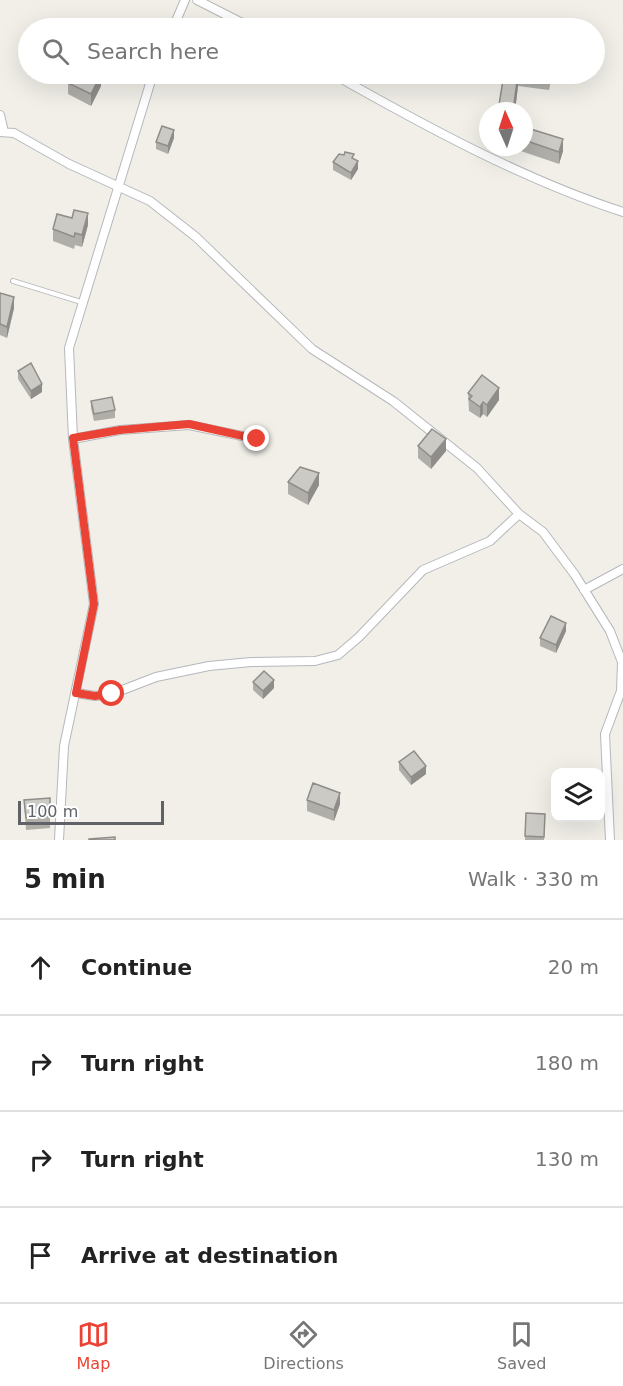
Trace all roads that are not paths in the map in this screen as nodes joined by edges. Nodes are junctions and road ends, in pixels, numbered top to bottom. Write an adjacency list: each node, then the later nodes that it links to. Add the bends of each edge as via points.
1 (185, 0): 3 (street)
2 (197, 0): 4 (street)
3 (177, 18)
4 (232, 18)
5 (150, 84): 9 (street)
6 (351, 84): 10 (street, via 427,127 587,200)
7 (0, 116): 8 (street)
8 (2, 132): 9 (street, via 14,133)
9 (117, 185): 12 (street); 15 (street, via 150,201 196,237 312,349 393,401 477,468)
10 (623, 212)
11 (13, 281): 12 (lane)
12 (81, 302): 13 (street, via 69,348)
13 (73, 438): 14 (street, via 189,424); 18 (street, via 94,604)
14 (257, 439)
15 (519, 514): 17 (street, via 543,532); 18 (street, via 490,541 423,570 338,655 315,661 209,666 164,675 112,694)
16 (623, 569): 17 (street)
17 (584, 590): 20 (street, via 610,631 622,662 621,691 605,734)
18 (76, 693): 19 (street, via 64,746)
19 (59, 840)
20 (610, 840)

